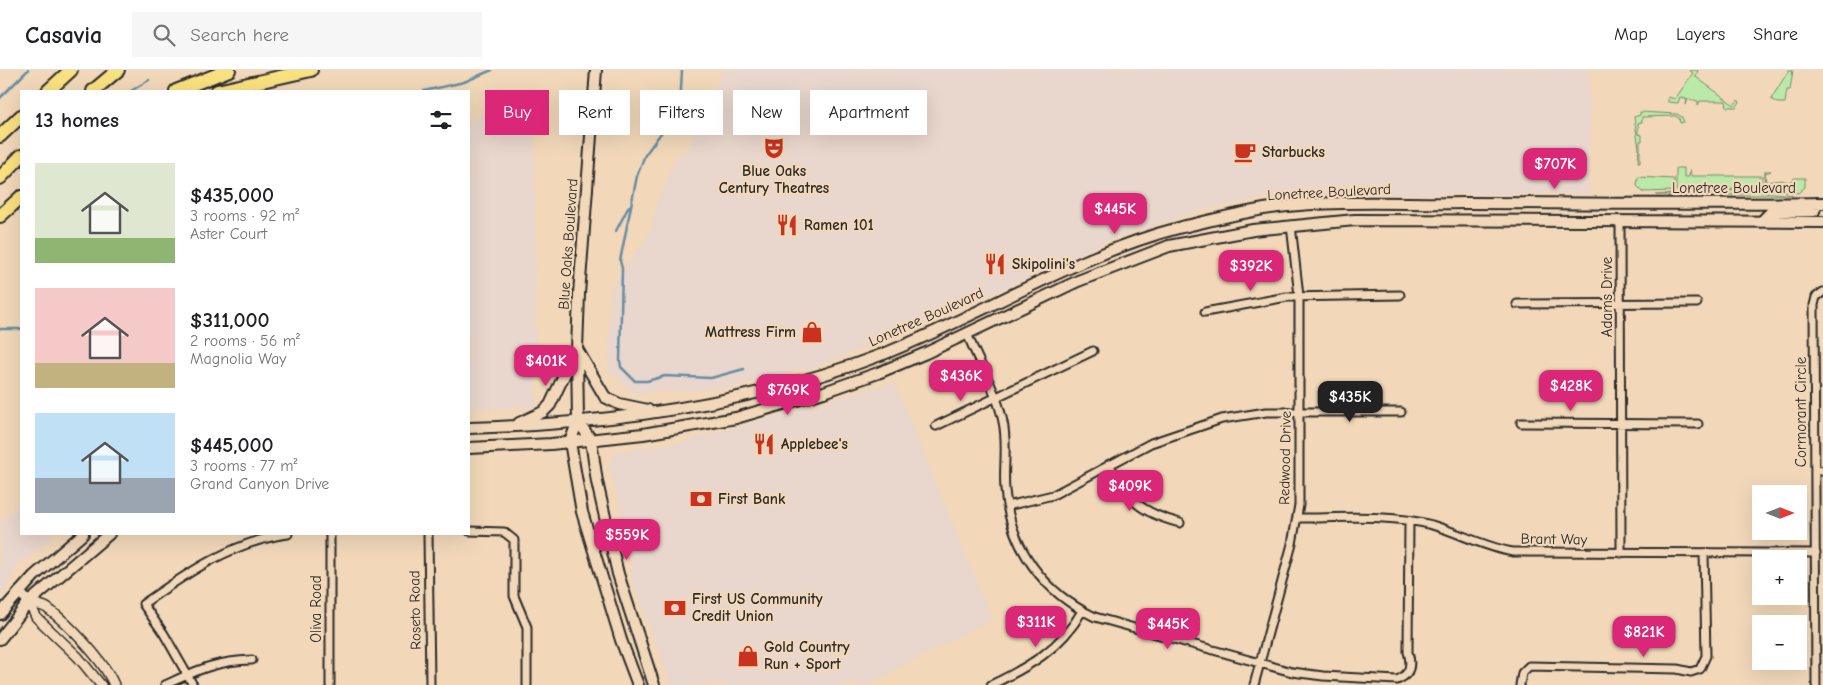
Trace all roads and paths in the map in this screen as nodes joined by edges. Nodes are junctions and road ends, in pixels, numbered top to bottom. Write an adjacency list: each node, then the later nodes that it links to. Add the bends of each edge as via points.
1 (71, 70): 6 (highway)
2 (118, 70): 7 (highway)
3 (229, 70): 8 (highway)
4 (311, 70): 9 (highway)
5 (596, 70): 32 (main road, Blue Oaks Boulevard, via 581,252)
6 (49, 90)
7 (94, 90)
8 (179, 90)
9 (221, 90)
10 (20, 117): 11 (highway)
11 (0, 136)
12 (20, 157): 13 (highway)
13 (0, 178)
14 (20, 198): 18 (highway)
15 (1621, 203): 16 (main road, Lonetree Boulevard); 17 (main road, Lonetree Boulevard); 19 (main road)
16 (1820, 203): 20 (main road, Lonetree Boulevard, via 1814,211 1771,212)
17 (1288, 206): 22 (main road); 30 (main road, Lonetree Boulevard, via 1184,227 1111,250)
18 (0, 216)
19 (1620, 221): 20 (main road, Lonetree Boulevard); 22 (main road, Lonetree Boulevard, via 1364,220); 27 (street, Adams Drive)
20 (1761, 222): 21 (main road, Lonetree Boulevard)
21 (1823, 222)
22 (1291, 225): 25 (street, Redwood Drive); 31 (main road, Lonetree Boulevard, via 1170,246 1078,281)
23 (1823, 292): 49 (street, Cormorant Circle, via 1816,297 1814,305)
24 (1400, 295): 25 (street)
25 (1299, 296): 29 (street); 36 (street, Redwood Drive)
26 (1517, 304): 27 (street)
27 (1620, 304): 28 (street); 40 (street, Adams Drive)
28 (1697, 304)
29 (1205, 312)
30 (959, 319): 31 (main road); 35 (main road, Lonetree Boulevard, via 890,351 798,383)
31 (967, 333): 34 (street); 45 (main road, Lonetree Boulevard, via 878,373 753,413 682,429)
32 (577, 349): 35 (main road, via 608,400); 38 (main road, Blue Oaks Boulevard); 42 (main road, via 550,405 543,412)
33 (1093, 351): 34 (street)
34 (996, 397): 43 (street); 51 (street, via 1005,434)
35 (658, 412): 38 (main road, Lonetree Boulevard)
36 (1300, 412): 37 (street); 48 (street, via 1253,413 1222,419 1151,443); 52 (street, Redwood Drive)
37 (1401, 412)
38 (578, 421): 42 (main road, Lonetree Boulevard); 45 (main road); 46 (main road, Blue Oaks Boulevard)
39 (1521, 423): 40 (street)
40 (1621, 423): 41 (street); 63 (street, Adams Drive)
41 (1698, 424)
42 (514, 425): 44 (main road, Lonetree Boulevard)
43 (936, 426)
44 (470, 428)
45 (591, 440): 46 (main road, Lonetree Boulevard); 81 (main road, via 618,574)
46 (570, 442): 47 (main road, Lonetree Boulevard); 80 (main road, via 582,512)
47 (470, 448)
48 (1109, 464): 51 (street, via 1053,495); 54 (street, via 1139,506 1153,516)
49 (1815, 470): 50 (street); 62 (street, Cormorant Circle)
50 (1823, 471)
51 (1007, 506): 67 (street, via 1017,540 1033,568 1052,590)
52 (1298, 518): 53 (street, Brant Way); 71 (street, Redwood Drive)
53 (1409, 521): 63 (street, Brant Way, via 1512,552); 71 (street, via 1410,665 1405,676 1394,681 1323,676)
54 (1180, 523)
55 (470, 531): 79 (street, via 504,532 514,540 514,596 527,627)
56 (81, 535): 65 (main road)
57 (108, 535): 66 (main road)
58 (275, 535): 61 (street)
59 (330, 535): 77 (street, Oliva Road)
60 (428, 535): 78 (street, Roseto Road)
61 (262, 536): 72 (street, via 182,577 143,604)
62 (1816, 552): 64 (street, Brant Way); 85 (street, Cormorant Circle)
63 (1622, 553): 64 (street, Brant Way)
64 (1704, 553): 84 (street, via 1706,656 1700,669 1691,672 1535,666 1524,670)
65 (19, 592): 66 (street); 68 (main road)
66 (29, 602): 69 (main road); 73 (street, via 36,617 78,657); 74 (street, via 46,607 74,634 100,660)
67 (1082, 611): 71 (street, via 1118,625); 82 (street, via 1068,633 1046,654)
68 (0, 614)
69 (0, 639)
70 (252, 660): 72 (street, via 216,663)
71 (1259, 663): 83 (street, Redwood Drive)
72 (188, 674): 75 (street); 76 (street)
73 (101, 685)
74 (114, 685)
75 (165, 685)
76 (193, 685)
77 (330, 685)
78 (430, 685)
79 (527, 685)
80 (638, 685)
81 (654, 685)
82 (991, 685)
83 (1254, 685)
84 (1520, 685)
85 (1816, 685)

